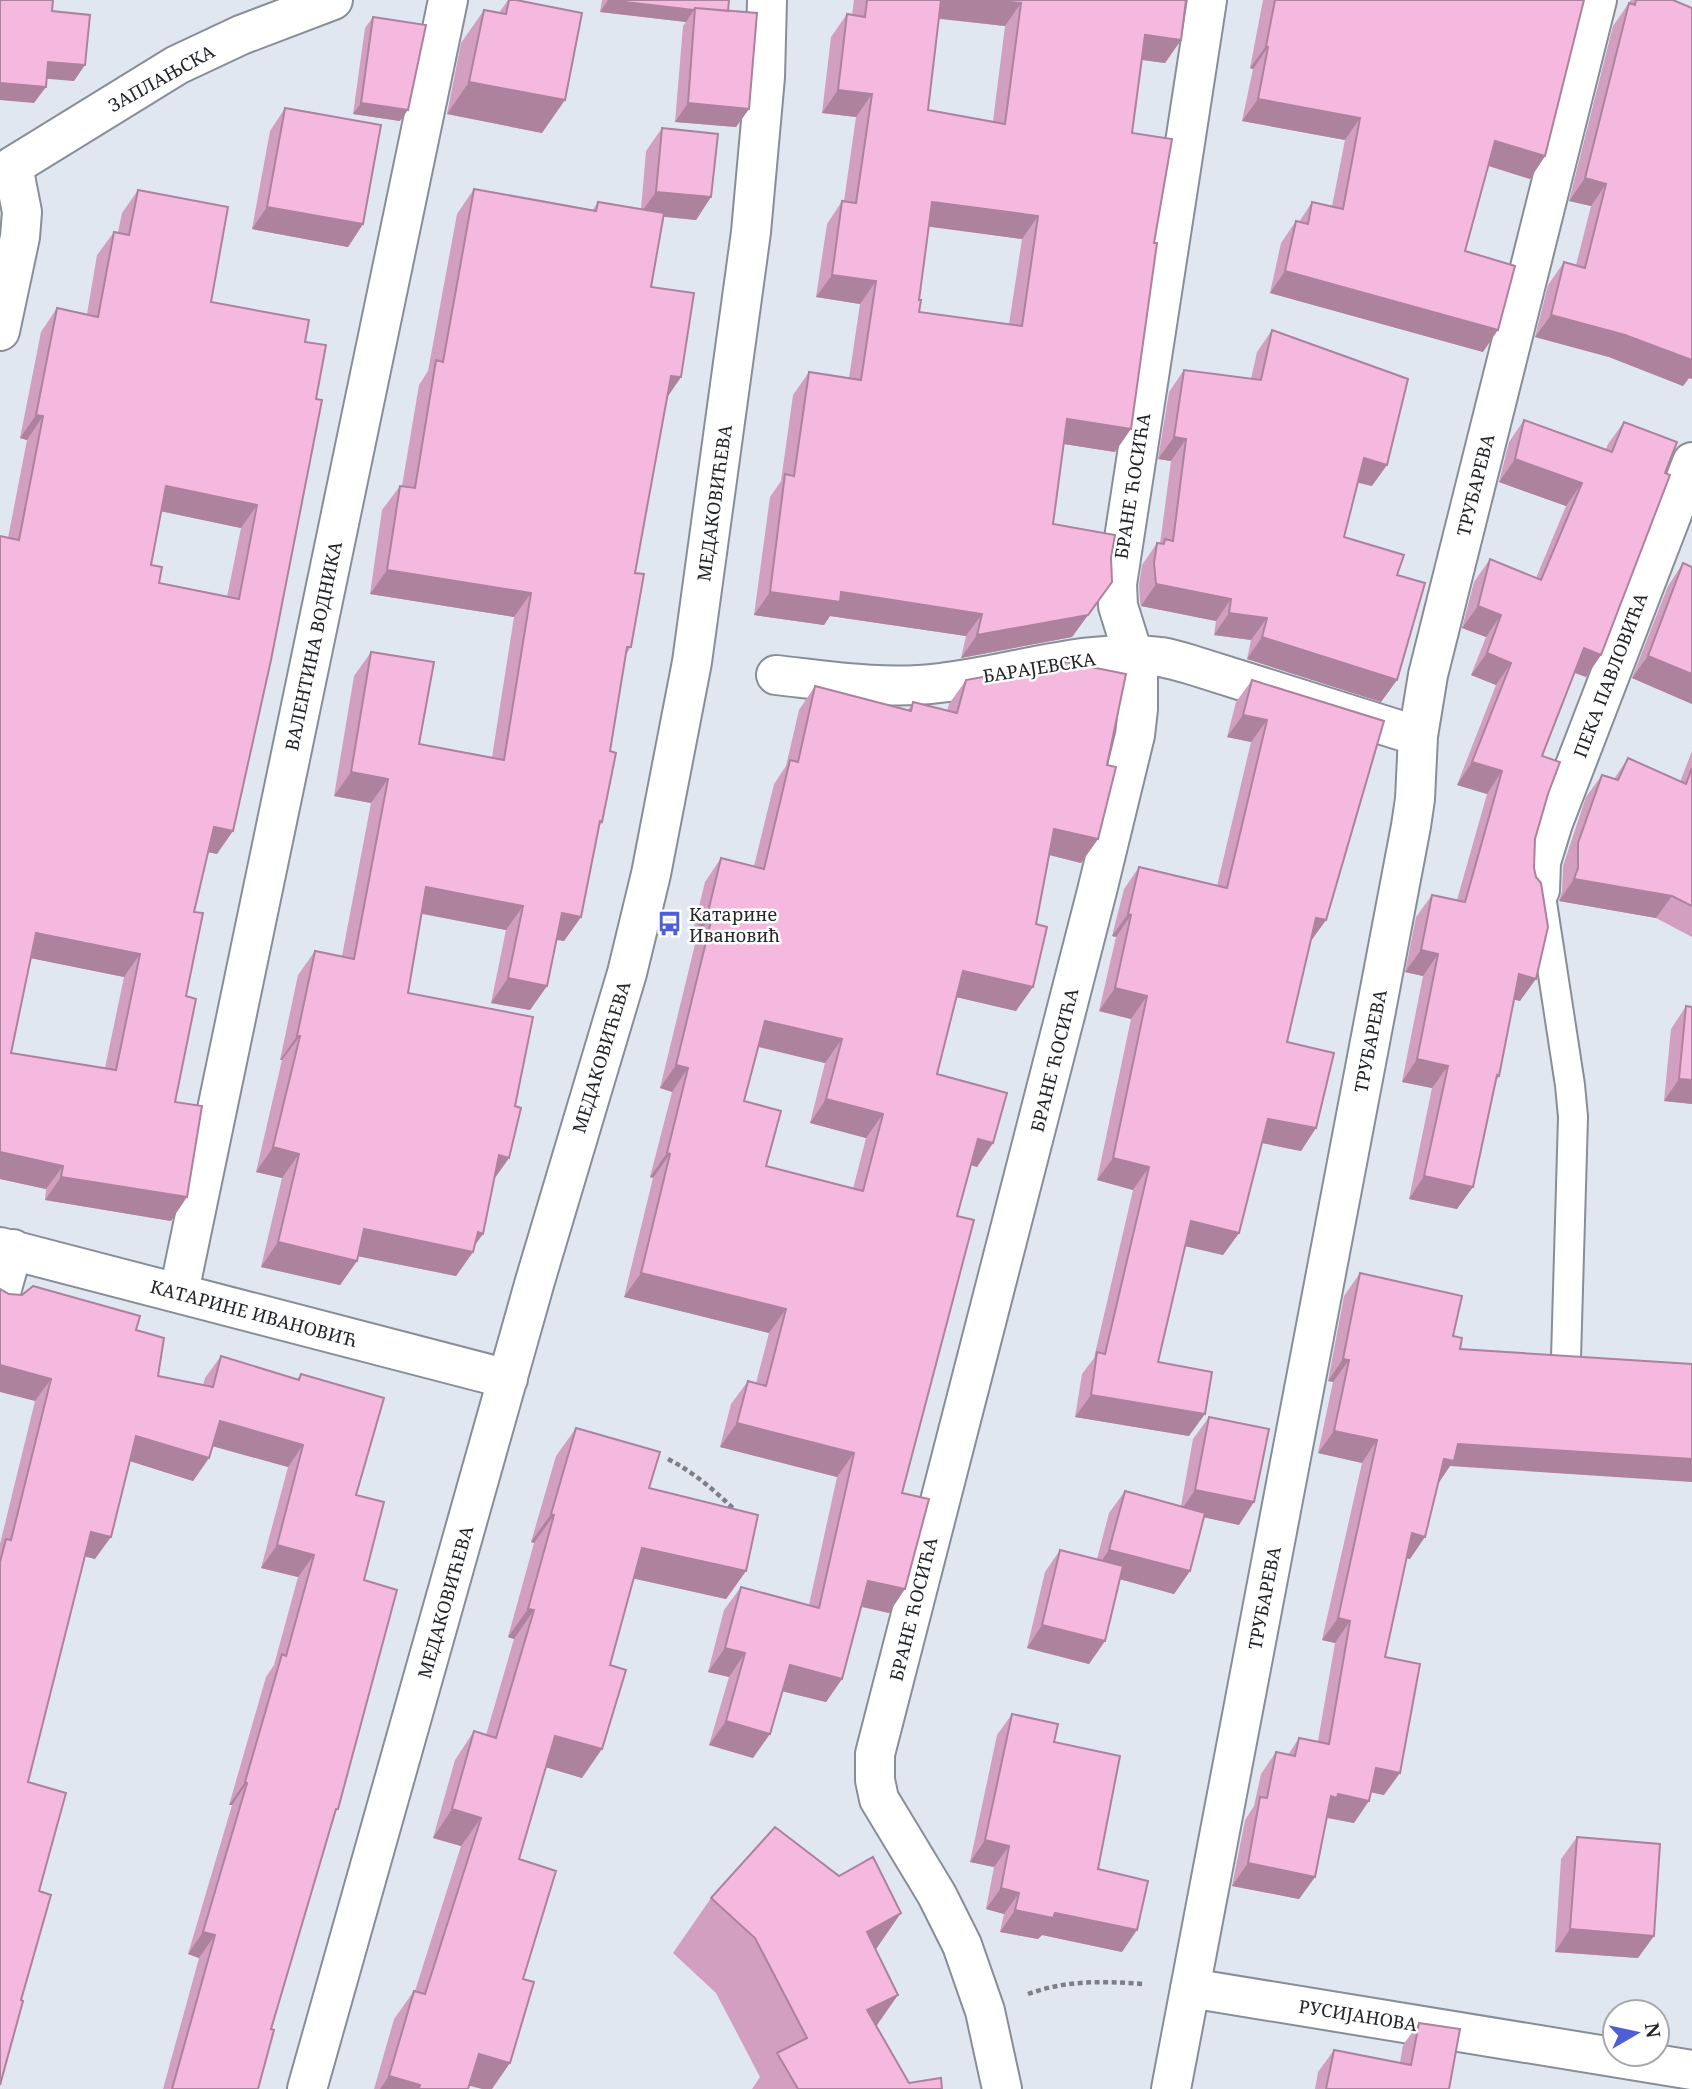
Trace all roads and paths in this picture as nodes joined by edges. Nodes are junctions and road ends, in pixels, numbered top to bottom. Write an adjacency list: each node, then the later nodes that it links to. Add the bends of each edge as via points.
1 (333, 0): 6 (street, ЗАПЛАЊСКА, via 177,65)
2 (448, 0): 14 (street, ВАЛЕНТИНА ВОДНИКА)
3 (767, 0): 17 (street, МЕДАКОВИЋЕВА, via 751,232 692,663 627,973)
4 (1207, 0): 9 (street, БРАНЕ ЋОСИЋА, via 1117,584 1118,606)
5 (1597, 0): 11 (street, ТРУБАРЕВА, via 1428,675)
6 (6, 171): 7 (street, via 22,212)
7 (0, 331)
8 (1692, 462): 12 (street, ПЕКА ПАВЛОВИЋА, via 1553,823 1541,862)
9 (1135, 656): 10 (street, БАРАЈЕВСКА, via 1074,658 939,684 876,685); 11 (street, БАРАЈЕВСКА, via 1192,665); 21 (street, БРАНЕ ЋОСИЋА, via 1139,686 1135,735 875,1754 879,1799 937,1895 962,1945)
10 (776, 675)
11 (1418, 736): 20 (street, ТРУБАРЕВА, via 1411,826)
12 (1539, 890): 16 (lane, via 1573,1117)
13 (6, 1248): 14 (street, КАТАРИНЕ ИВАНОВИЋ); 15 (street)
14 (179, 1292): 17 (street, КАТАРИНЕ ИВАНОВИЋ)
15 (0, 1296)
16 (1566, 1358)
17 (508, 1379): 23 (street, МЕДАКОВИЋЕВА)
18 (668, 1459): 19 (path, via 687,1468)
19 (742, 1516)
20 (1190, 1987): 21 (path, via 1084,1981 1044,1988); 22 (street, РУСИЈАНОВА); 25 (street, ТРУБАРЕВА)
21 (985, 2011): 24 (street, БРАНЕ ЋОСИЋА)
22 (1692, 2070)
23 (307, 2089)
24 (1002, 2089)
25 (1171, 2089)

